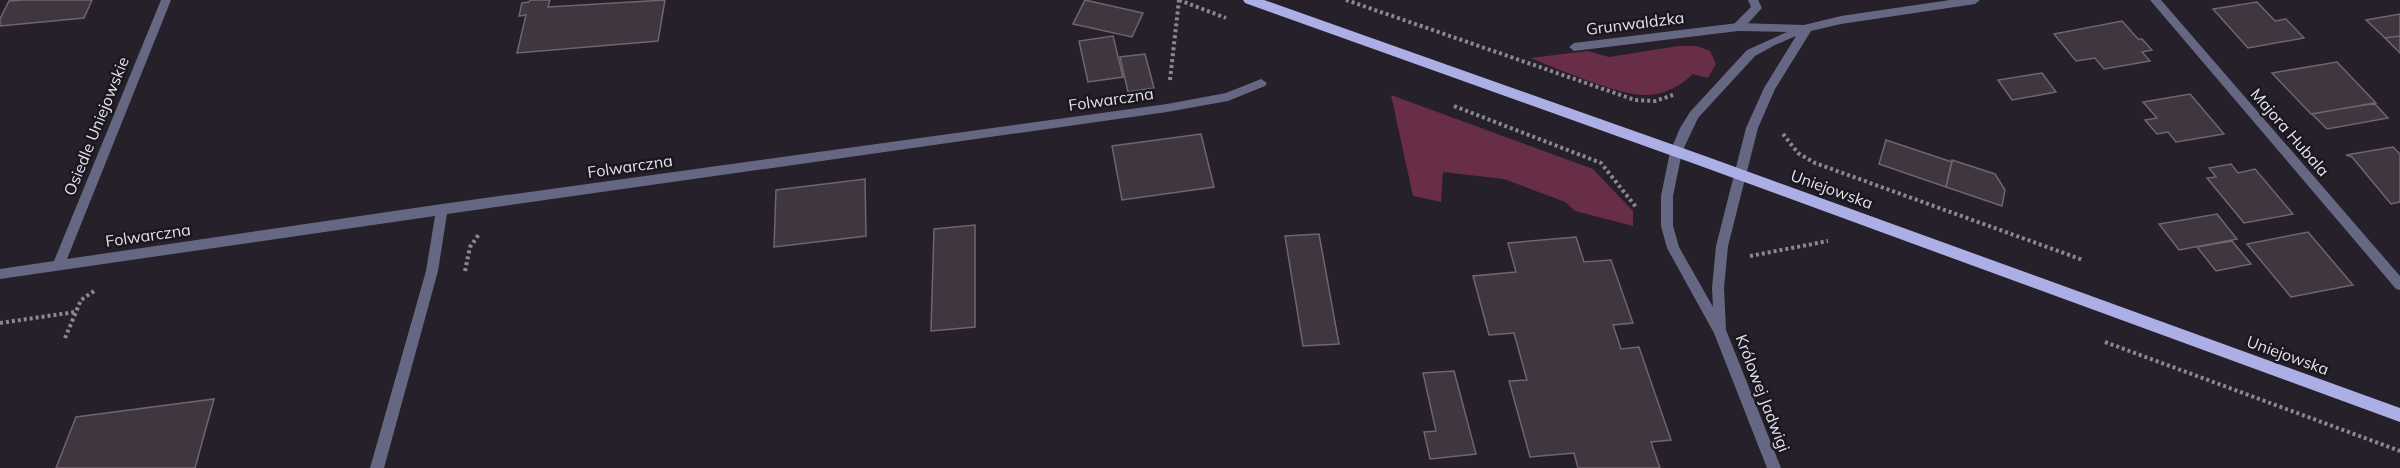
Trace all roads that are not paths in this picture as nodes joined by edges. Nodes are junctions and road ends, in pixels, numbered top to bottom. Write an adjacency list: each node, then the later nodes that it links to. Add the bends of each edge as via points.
1 (166, 0): 13 (street, Osiedle Uniejowskie)
2 (1250, 0): 10 (main road, Uniejowska)
3 (1753, 0): 6 (street, via 1757,8)
4 (1975, 0): 7 (street, Grunwaldzka)
5 (2155, 0): 15 (street, Majora Hubala)
6 (1738, 27): 7 (street, Grunwaldzka); 8 (street, Grunwaldzka)
7 (1807, 28): 10 (street, Grunwaldzka, via 1751,53 1694,115); 11 (street, Królowej Jadwigi, via 1762,106)
8 (1574, 47)
9 (1261, 83): 12 (street, Folwarczna, via 1228,97 1167,108)
10 (1676, 152): 11 (main road, Uniejowska); 16 (street, Królowej Jadwigi, via 1667,196 1667,226 1678,258)
11 (1740, 175): 16 (street, Królowej Jadwigi, via 1720,258); 17 (main road, Uniejowska)
12 (442, 209): 13 (street, Folwarczna); 18 (street, via 432,271)
13 (57, 265): 14 (street, Folwarczna)
14 (0, 274)
15 (2400, 285)
16 (1720, 331): 19 (street, Królowej Jadwigi)
17 (2400, 415)
18 (377, 468)
19 (1774, 468)

